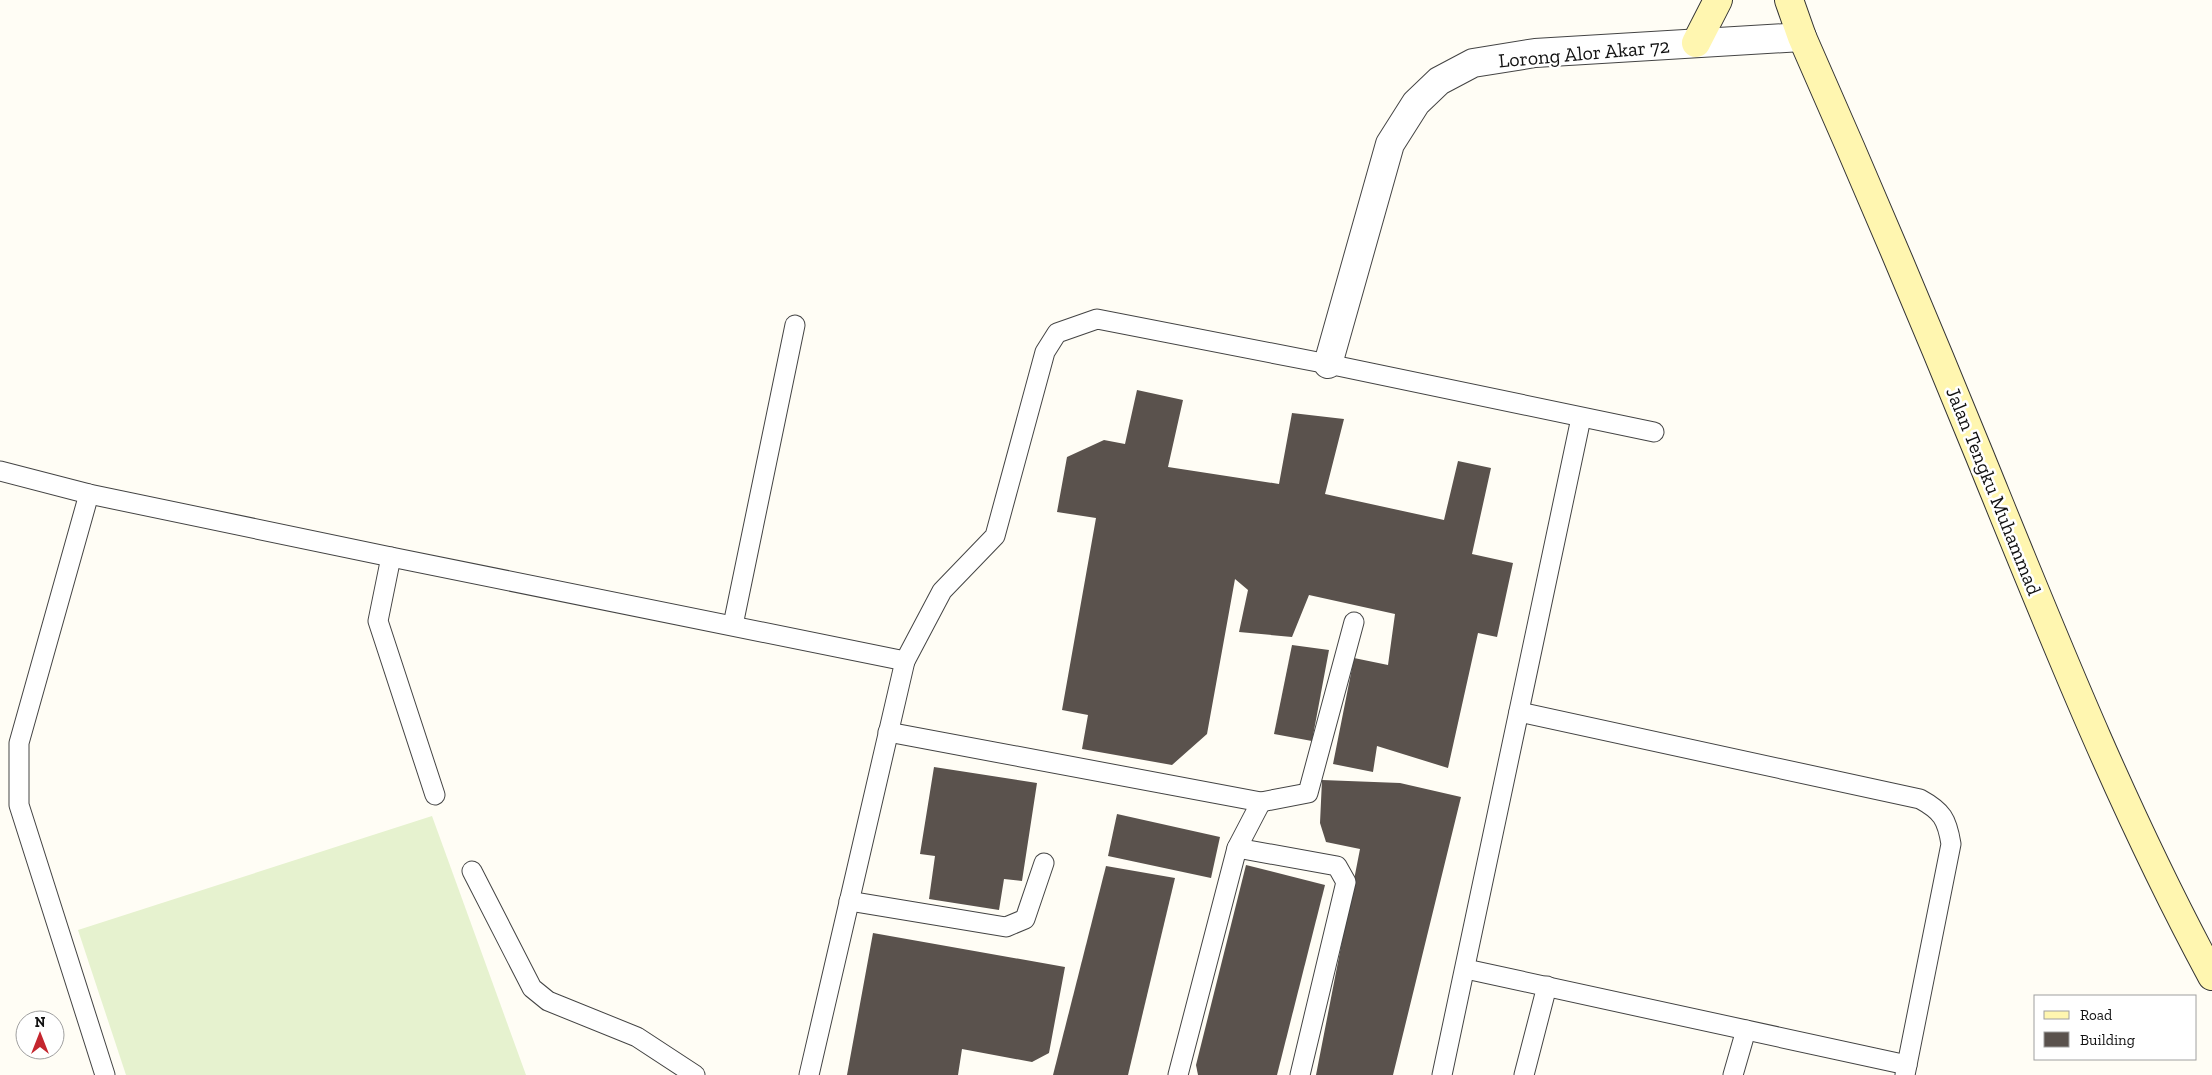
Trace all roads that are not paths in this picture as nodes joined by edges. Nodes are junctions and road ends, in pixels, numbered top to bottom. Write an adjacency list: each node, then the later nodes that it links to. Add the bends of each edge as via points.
1 (1718, 0): 4 (main road)
2 (1789, 0): 3 (main road, Jalan Tengku Muhammad)
3 (1802, 37): 4 (street, Lorong Alor Akar 72); 24 (main road, Jalan Tengku Muhammad, via 1901,262 2081,700 2181,920)
4 (1696, 43): 6 (street, Lorong Alor Akar 72, via 1535,52 1473,64 1439,81 1416,103 1390,144)
5 (795, 325): 13 (lane)
6 (1328, 364): 7 (lane); 14 (lane, via 1097,319 1057,333 1045,352 995,536 942,591)
7 (1581, 418): 8 (lane); 15 (lane)
8 (1654, 432)
9 (1, 474): 10 (lane)
10 (89, 494): 11 (lane); 28 (lane, via 19,743 19,805)
11 (391, 557): 13 (lane); 17 (lane, via 378,621)
12 (1354, 622): 18 (lane, via 1308,793)
13 (733, 625): 14 (lane)
14 (905, 661): 16 (lane)
15 (1519, 712): 23 (lane); 27 (lane, via 1920,799 1937,808 1948,824 1951,844)
16 (888, 732): 18 (lane); 22 (lane)
17 (435, 795)
18 (1261, 802): 19 (lane)
19 (1237, 848): 31 (lane); 32 (lane, via 1337,866 1346,882)
20 (1044, 863): 22 (lane, via 1025,920 1006,927)
21 (472, 871): 29 (lane, via 532,988 548,1001 637,1037)
22 (849, 901): 30 (lane)
23 (1466, 969): 25 (lane); 33 (lane)
24 (2212, 976)
25 (1547, 986): 26 (lane); 34 (lane)
26 (1746, 1030): 27 (lane); 35 (lane)
27 (1906, 1070)
28 (105, 1075)
29 (695, 1075)
30 (809, 1075)
31 (1178, 1075)
32 (1300, 1075)
33 (1442, 1075)
34 (1524, 1075)
35 (1733, 1075)

